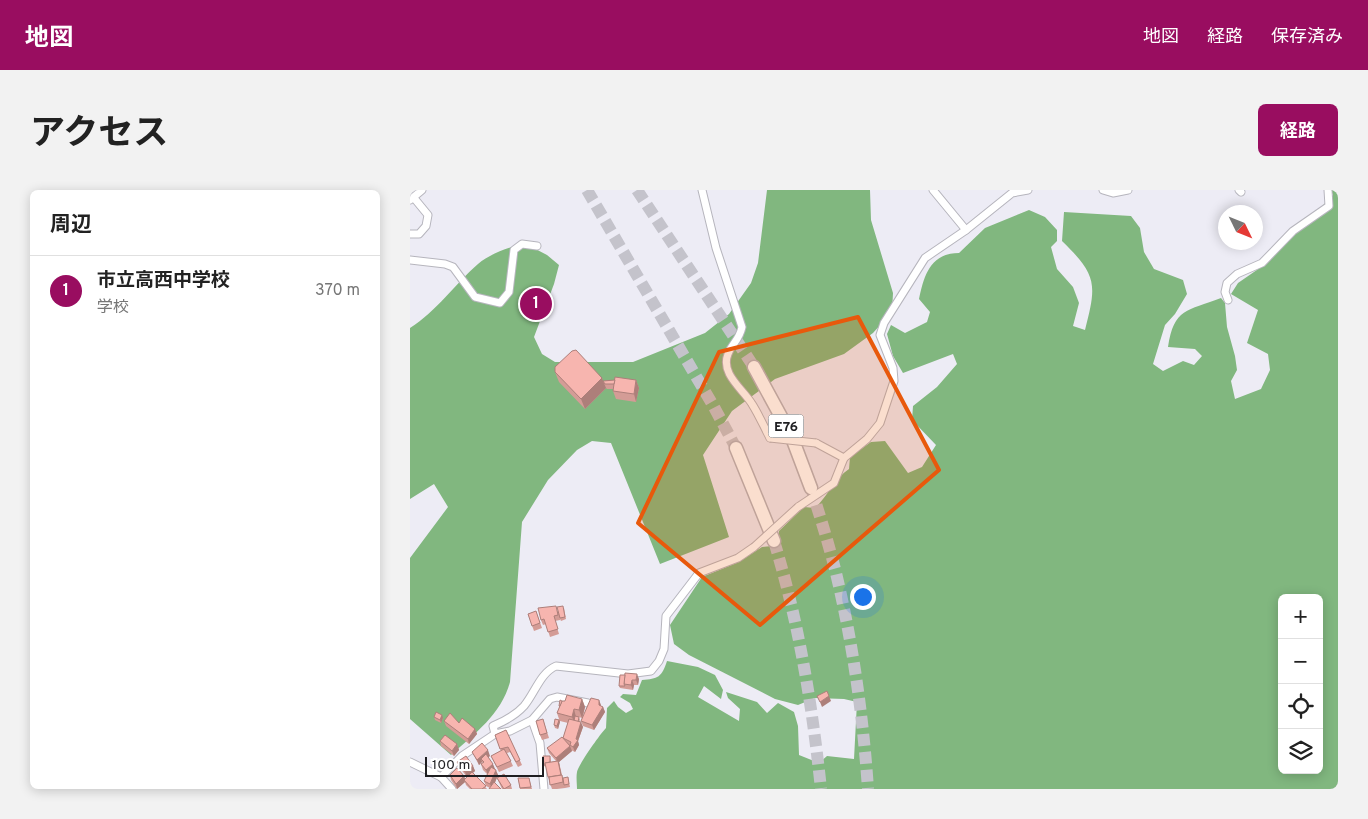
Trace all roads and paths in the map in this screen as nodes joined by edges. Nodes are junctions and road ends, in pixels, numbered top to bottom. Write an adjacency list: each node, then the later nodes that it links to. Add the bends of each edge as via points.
1 (422, 190): 8 (street)
2 (702, 190): 16 (street, bridge, via 716,248 742,327 740,338 728,354 727,366 733,380 751,403 770,438 816,443)
3 (933, 190): 9 (street)
4 (1028, 190): 9 (street, via 1012,193)
5 (1103, 190): 6 (street, via 1113,193)
6 (1128, 190)
7 (1328, 190): 13 (street, via 1329,206 1293,231 1262,263 1237,274 1228,283 1225,292)
8 (412, 199): 10 (street, via 428,215 426,226 419,234)
9 (966, 230): 16 (street, via 925,258 884,324 880,335 893,368 894,381 880,423)
10 (410, 234)
11 (537, 246): 12 (street, via 522,244 514,250 509,292 500,303 475,297 453,267)
12 (410, 260)
13 (1228, 300)
14 (754, 367): 17 (highway, E76, via 791,435)
15 (736, 448): 18 (highway)
16 (844, 458): 21 (street, bridge, via 834,482 798,507 754,547 738,558 699,573 666,616 664,649 651,671 628,674 556,666 548,669 524,705 510,718 494,726)
17 (811, 488)
18 (774, 541)
19 (588, 703): 20 (street, via 557,697 550,699)
20 (532, 720): 21 (street, via 510,731); 25 (street, via 540,743)
21 (495, 734): 23 (street, via 462,756)
22 (410, 762): 23 (street)
23 (442, 777): 24 (street)
24 (452, 789)
25 (544, 789)

